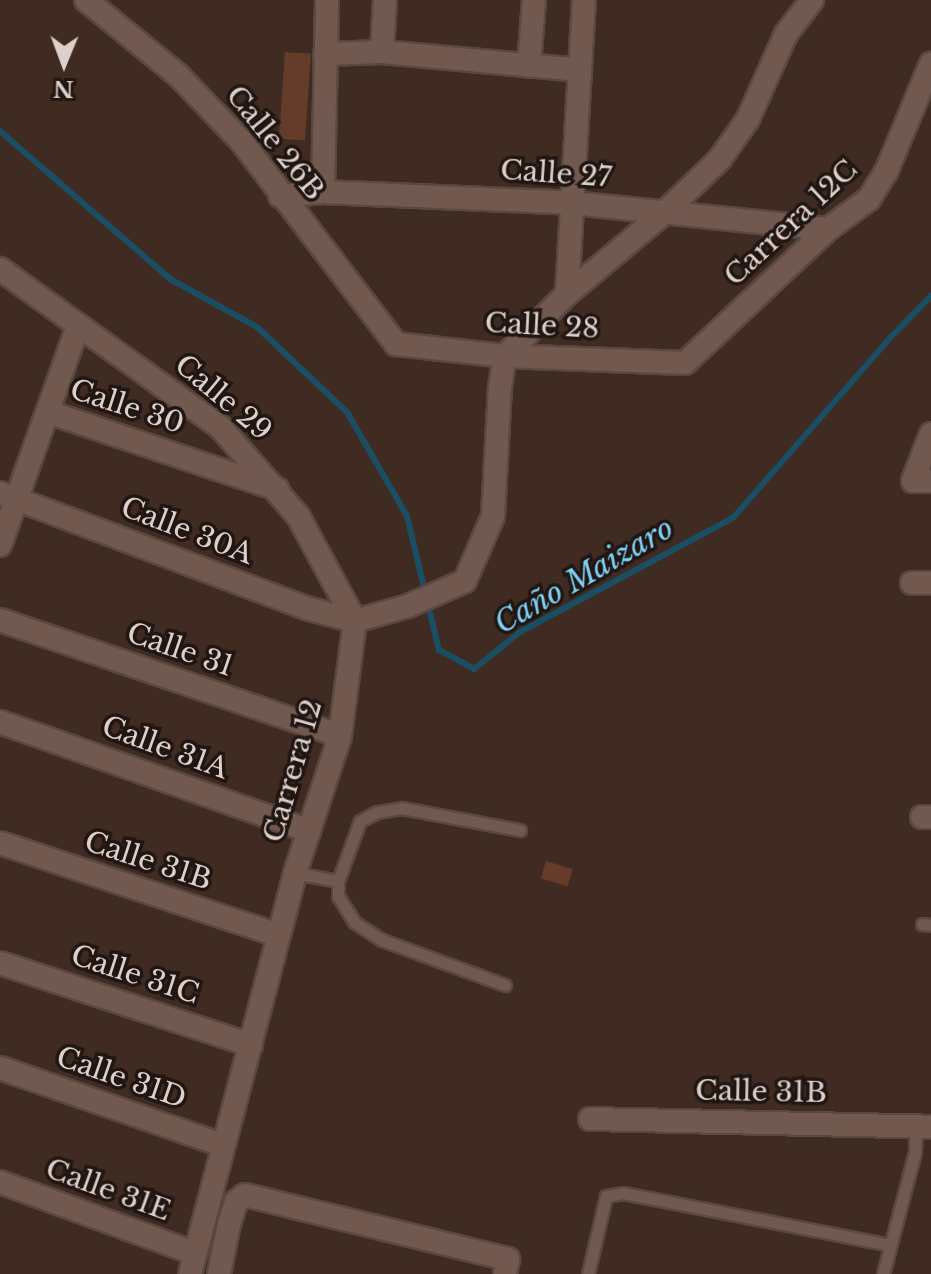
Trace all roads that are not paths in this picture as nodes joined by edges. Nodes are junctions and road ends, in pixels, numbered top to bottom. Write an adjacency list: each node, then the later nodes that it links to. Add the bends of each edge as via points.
1 (86, 0): 13 (street, Calle 26B, via 189,86 242,142)
2 (327, 0): 8 (street)
3 (385, 0): 7 (street)
4 (534, 0): 10 (street)
5 (584, 0): 11 (street)
6 (812, 0): 15 (street, via 786,34 735,139)
7 (382, 52): 8 (street); 10 (street)
8 (325, 54): 12 (street)
9 (931, 64): 16 (street, Carrera 12C, via 879,185 857,211)
10 (529, 66): 11 (street)
11 (580, 70): 14 (street)
12 (323, 192): 13 (street, Calle 27); 14 (street, Calle 27)
13 (280, 196): 20 (street, Calle 26B)
14 (572, 203): 15 (street, Calle 27); 18 (street)
15 (665, 212): 16 (street, Calle 27); 18 (street)
16 (828, 229): 22 (street, Carrera 12C)
17 (0, 269): 19 (street, Calle 29)
18 (567, 294): 21 (street)
19 (78, 326): 23 (street); 26 (street, Calle 29, via 197,408)
20 (396, 344): 21 (street, Calle 28)
21 (505, 356): 22 (street, Calle 28); 30 (street, via 493,516 465,581)
22 (685, 363)
23 (48, 412): 26 (street, Calle 30); 27 (street)
24 (931, 434): 25 (street)
25 (922, 481)
26 (278, 489): 30 (street, Calle 29, via 315,543)
27 (8, 496): 28 (street); 30 (street, Calle 30A, via 306,608)
28 (0, 545)
29 (0, 620): 32 (street, Calle 31)
30 (355, 621): 32 (street, Carrera 12)
31 (0, 722): 34 (street, Calle 31A)
32 (340, 736): 34 (street, Carrera 12)
33 (520, 830): 37 (lane, via 402,808 377,812 360,821)
34 (309, 831): 36 (street, Carrera 12)
35 (0, 843): 38 (street, Calle 31B)
36 (295, 873): 37 (lane); 38 (street, Carrera 12)
37 (338, 881): 40 (lane, via 338,896 354,922 382,940)
38 (278, 935): 41 (street, Carrera 12)
39 (0, 963): 41 (street, Calle 31C)
40 (505, 985)
41 (251, 1045): 45 (street, Carrera 12)
42 (0, 1068): 45 (street, Calle 31D)
43 (590, 1119): 44 (street, Calle 31B)
44 (924, 1126): 47 (lane)
45 (222, 1145): 48 (street, Carrera 12)
46 (0, 1182): 48 (street, Calle 31E)
47 (890, 1245): 51 (lane, via 623,1193 606,1196); 52 (lane)
48 (192, 1264)
49 (219, 1274): 50 (street, via 236,1202 245,1195 508,1259)
50 (505, 1274)
51 (588, 1274)
52 (883, 1274)

